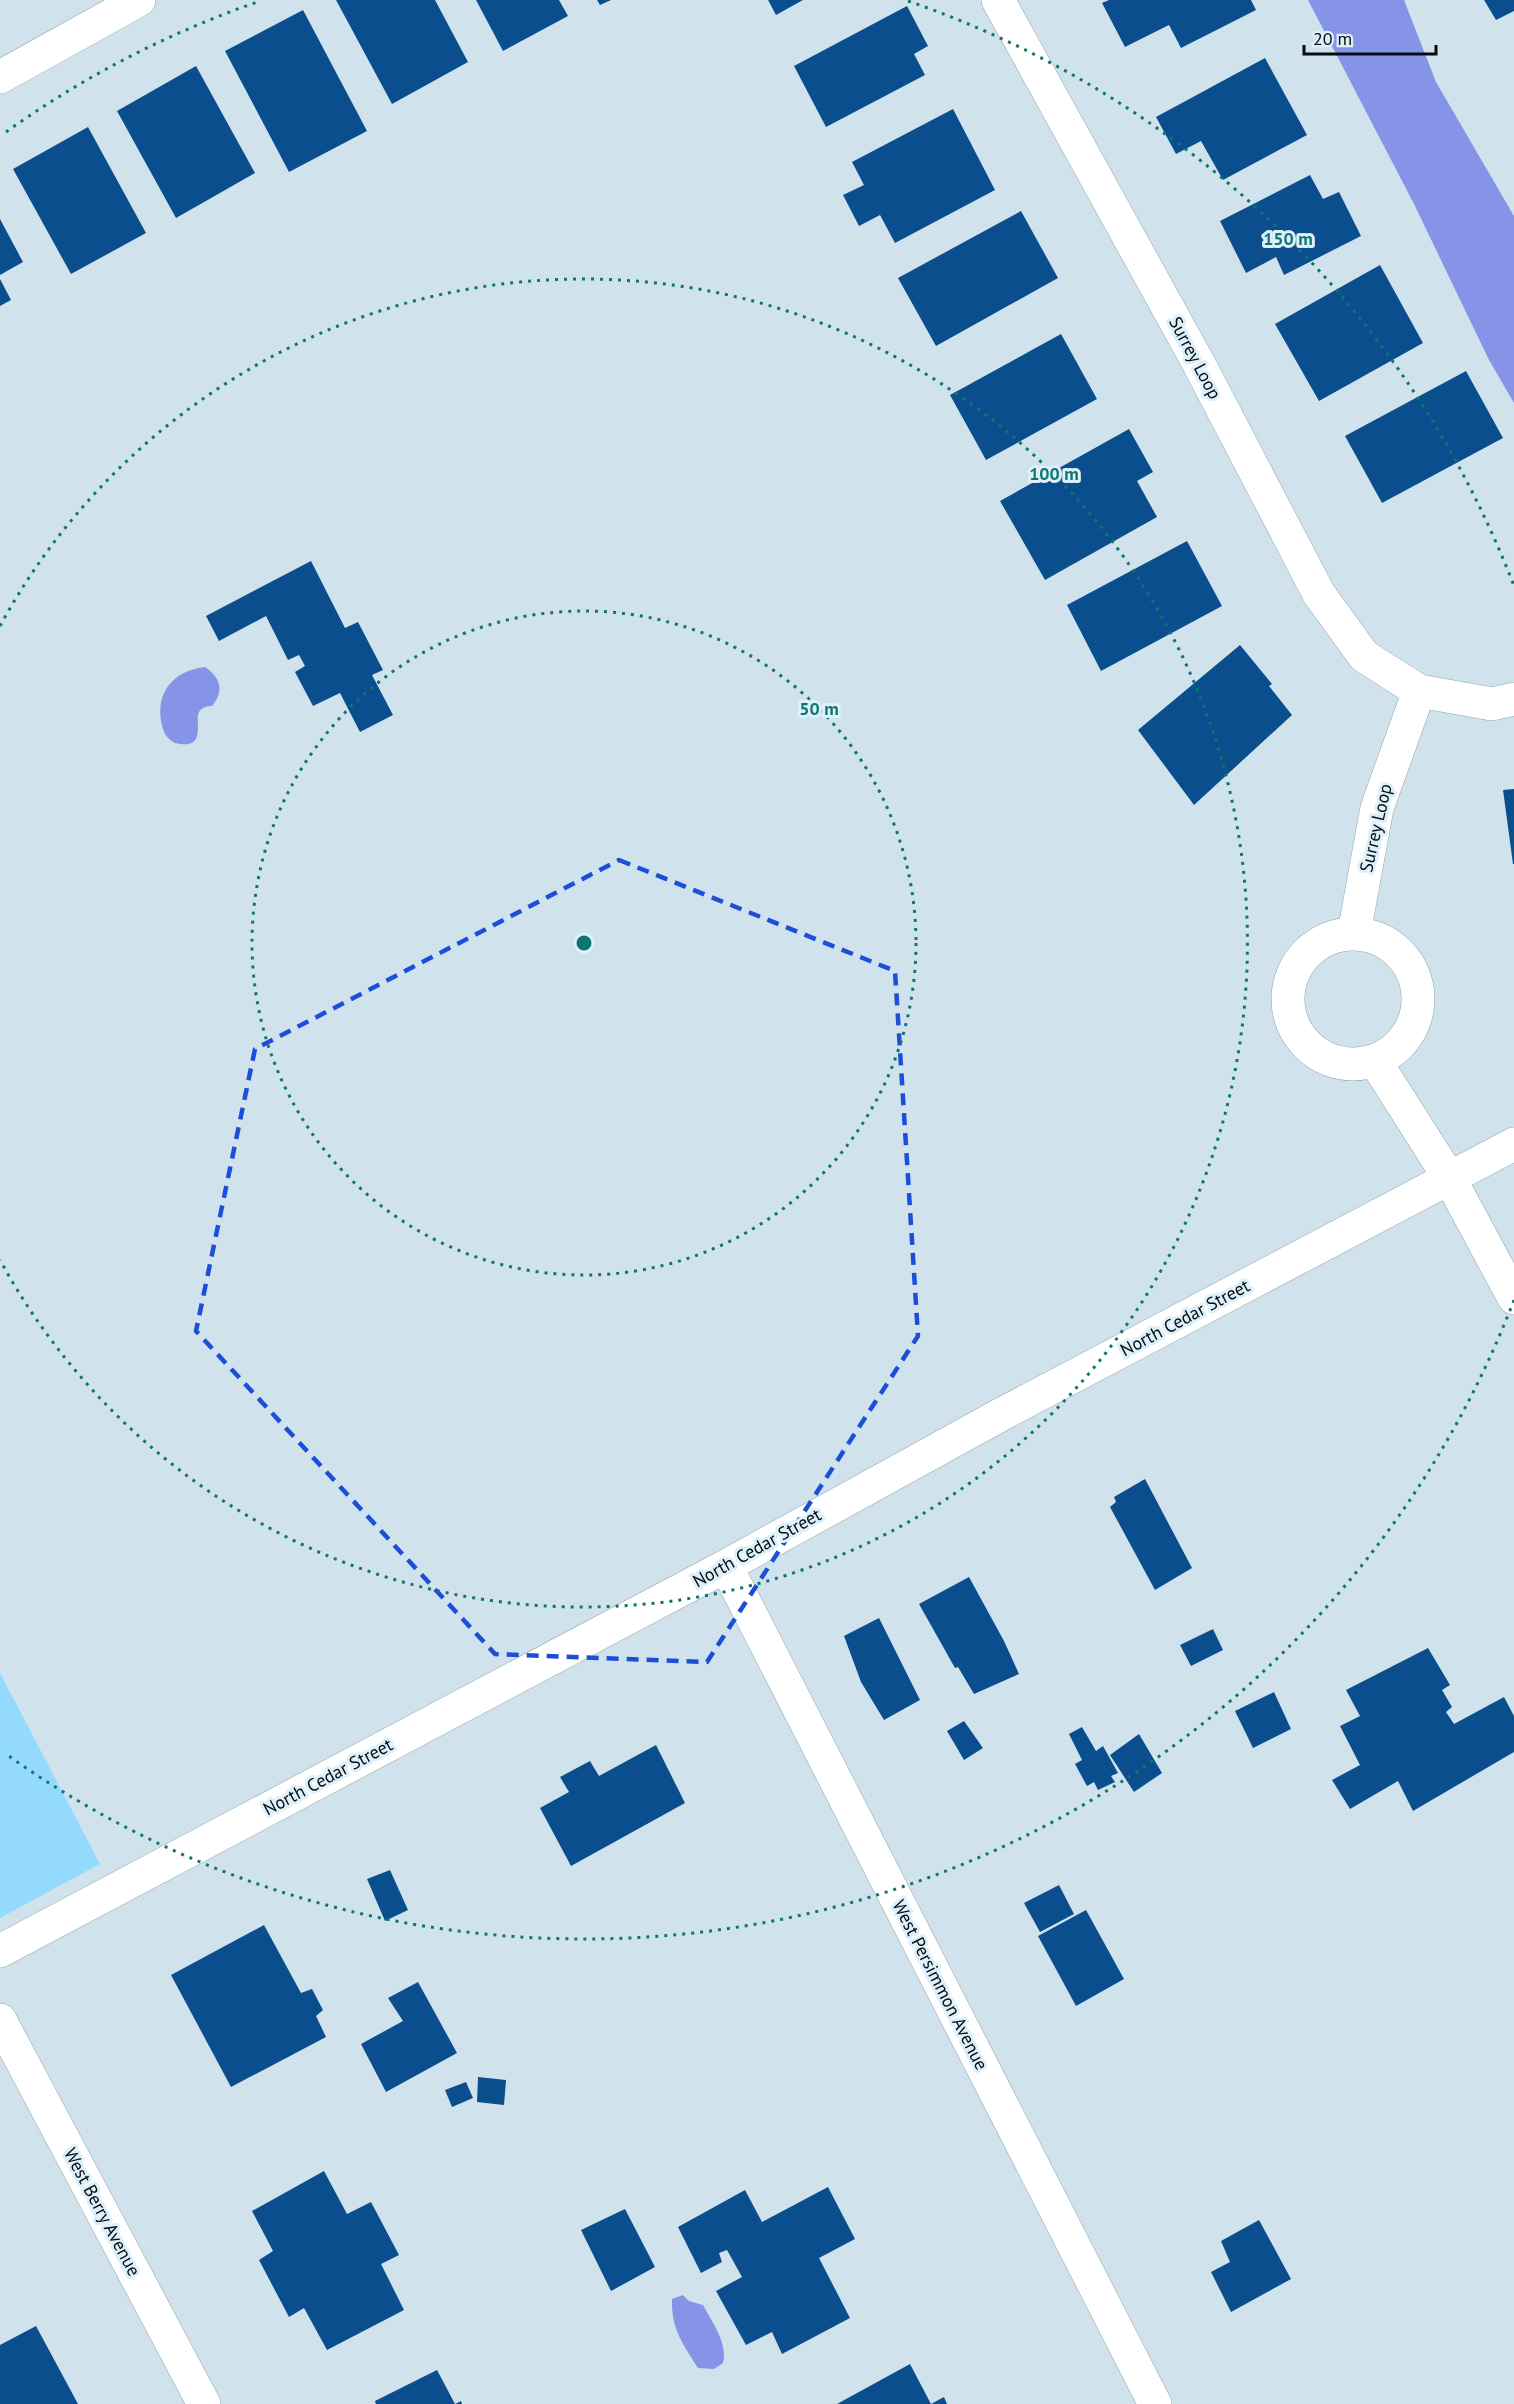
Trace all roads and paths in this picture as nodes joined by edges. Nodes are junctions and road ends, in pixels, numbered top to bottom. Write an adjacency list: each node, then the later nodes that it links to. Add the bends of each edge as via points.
1 (139, 0): 3 (street)
2 (998, 0): 4 (street, Surrey Loop, via 1199,364 1319,594 1364,656)
3 (0, 77)
4 (1419, 691): 5 (street, Surrey Loop, via 1492,704); 6 (street, Surrey Loop, via 1377,808)
5 (1514, 699)
6 (1354, 933): 7 (street, via 1390,945 1409,965 1418,986 1414,1024 1401,1044); 7 (street, via 1331,937 1313,946 1298,963 1289,985 1288,1008 1293,1025 1306,1044 1326,1059 1348,1064)
7 (1375, 1061): 9 (street)
8 (1514, 1144): 9 (street, North Cedar Street)
9 (1450, 1179): 10 (street); 11 (street, North Cedar Street, via 1012,1408)
10 (1514, 1298)
11 (726, 1566): 12 (street, North Cedar Street); 15 (street, West Persimmon Avenue)
12 (0, 1951)
13 (0, 2020): 14 (street, West Berry Avenue)
14 (204, 2404)
15 (1155, 2404)

